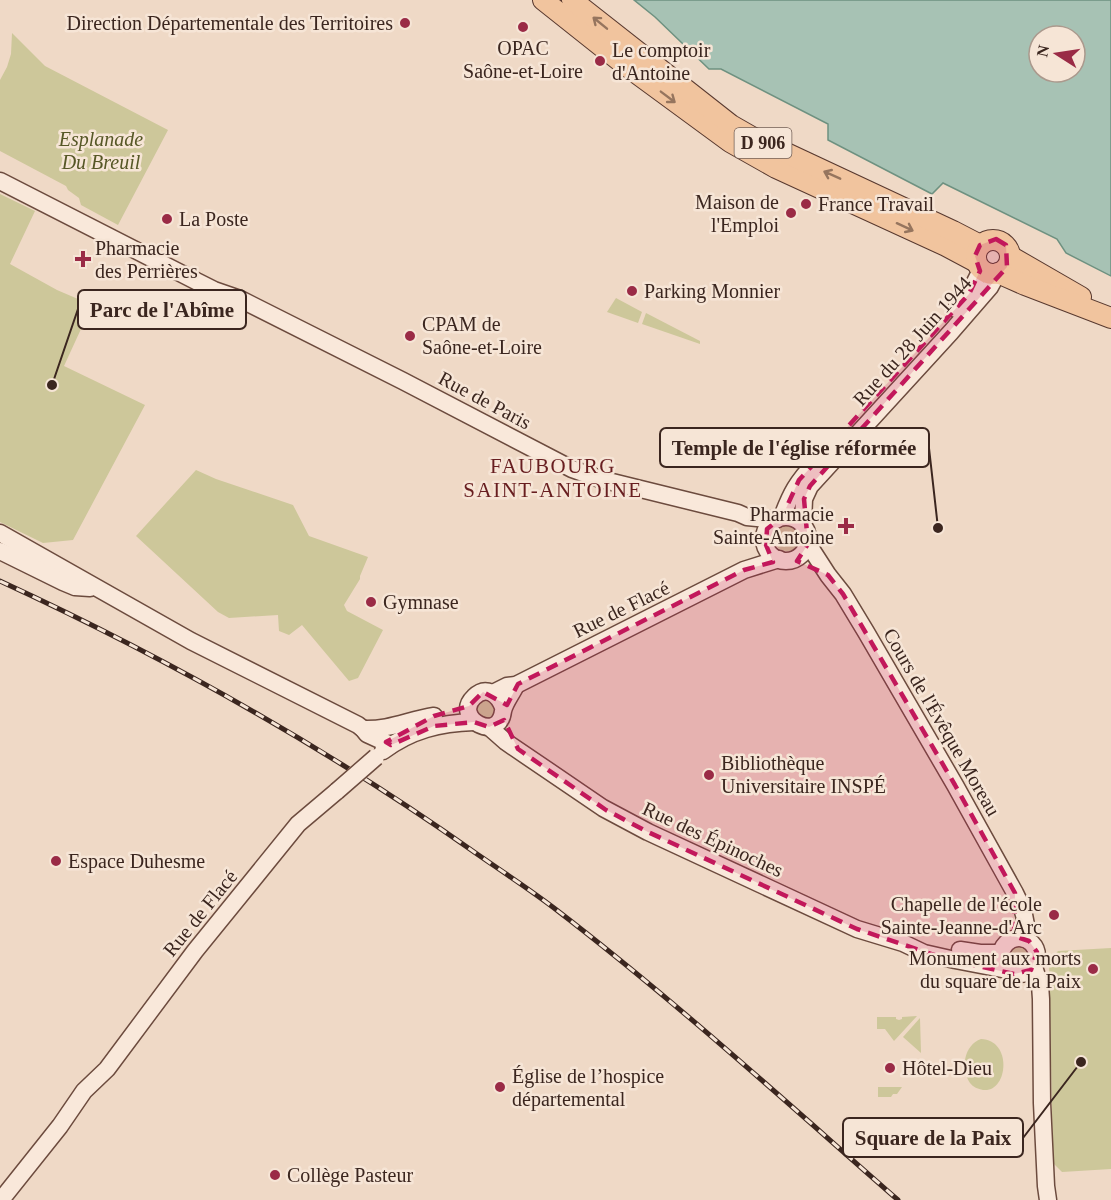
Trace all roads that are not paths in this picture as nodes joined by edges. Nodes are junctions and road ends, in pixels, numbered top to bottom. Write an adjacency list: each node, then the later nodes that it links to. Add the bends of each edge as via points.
1 (543, 0): 5 (main road, D 906, one-way to 5, via 730,142 776,168)
2 (572, 0): 5 (main road, D 906, one-way to 2, via 943,226 731,125)
3 (0, 181): 7 (main road, Rue de Paris, via 214,290 240,298 572,469)
4 (1010, 256): 5 (main road, via 1007,267); 5 (main road, via 1006,245 996,239 984,241); 6 (main road, D 906)
5 (986, 265): 6 (main road, D 906, via 1025,285); 8 (main road, Rue du 28 Juin 1944, via 969,294 800,480); 9 (main road, Rue du 28 Juin 1944, via 990,286 810,486 804,499)
6 (1111, 317)
7 (747, 517): 8 (main road, Rue de Paris); 11 (main road)
8 (779, 518): 9 (main road, via 793,518); 11 (main road, via 767,529)
9 (803, 524): 13 (main road)
10 (0, 533): 17 (main road)
11 (765, 542): 15 (main road, via 770,554); 16 (main road, Rue de Flacé)
12 (0, 544): 17 (main road, via 61,575)
13 (808, 544): 15 (main road, via 802,554); 18 (main road, Cours de l'Évêque Moreau)
14 (0, 551): 19 (main road, via 75,587)
15 (786, 559): 16 (main road, Rue de Flacé); 18 (main road)
16 (744, 570): 20 (main road, Rue de Flacé, via 516,686 507,686)
17 (72, 573): 19 (main road)
18 (828, 574): 25 (main road, Cours de l'Évêque Moreau, via 866,632 1024,909 1027,930)
19 (97, 588): 22 (main road)
20 (488, 712): 21 (main road, Rue de Flacé); 23 (main road, Rue de Flacé, via 434,726); 24 (main road, Rue des Épinoches, via 506,742 603,808 857,929)
21 (434, 716): 22 (main road, Rue de Flacé, via 391,727); 23 (main road, Rue de Flacé, via 409,727)
22 (363, 729): 23 (main road)
23 (383, 750): 29 (main road, Rue de Flacé, bridge, via 298,824 195,951 107,1069)
24 (903, 943): 25 (main road, Rue des Épinoches, via 980,953); 27 (main road, Rue des Épinoches, via 924,953)
25 (1012, 944): 26 (main road, via 1033,944 1037,952); 27 (main road, via 1002,962)
26 (1034, 967): 27 (main road, via 1027,973); 28 (main road, via 1040,985)
27 (1011, 972): 28 (main road, via 1026,983)
28 (1041, 1018): 31 (main road)
29 (70, 1110): 30 (main road, Rue de Flacé, via 54,1122); 32 (main road, Rue de Flacé)
30 (0, 1189)
31 (1045, 1195)
32 (2, 1200)

